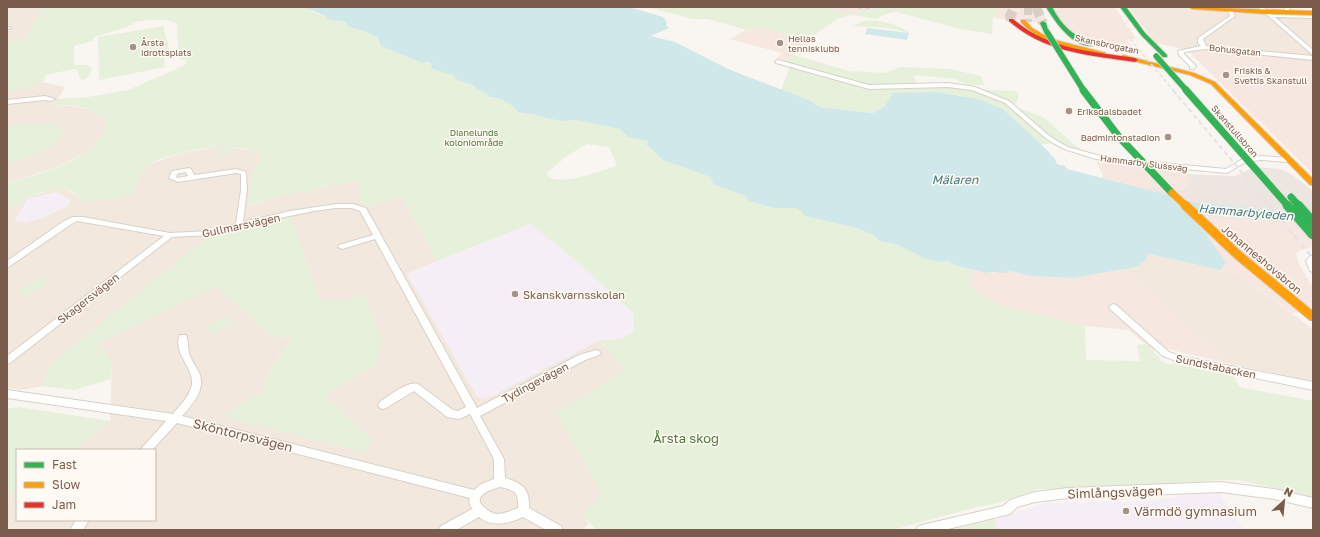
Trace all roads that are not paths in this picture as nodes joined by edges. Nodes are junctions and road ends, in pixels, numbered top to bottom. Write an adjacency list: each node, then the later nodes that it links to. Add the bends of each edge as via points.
1 (860, 7): 2 (street)
2 (868, 7)
3 (1044, 7): 16 (main road)
4 (1049, 7): 21 (main road, via 1065,33 1081,42)
5 (1117, 7): 17 (main road)
6 (1123, 7): 17 (main road)
7 (1192, 7): 8 (main road)
8 (1228, 8): 10 (main road); 18 (street, via 1233,16 1200,39)
9 (1287, 9): 10 (main road); 11 (main road)
10 (1265, 11): 11 (main road); 12 (street); 20 (street)
11 (1313, 12)
12 (1313, 17)
13 (1011, 20): 21 (main road, via 1028,35 1049,44)
14 (1026, 21): 21 (main road, Skansbrogatan, via 1037,32 1055,40)
15 (1043, 23): 16 (main road)
16 (1051, 32): 40 (main road, Johanneshovsbron, via 1090,88 1150,162 1188,201 1236,244); 41 (main road, Johanneshovsbron, bridge, via 1061,57 1080,87 1160,182 1232,251)
17 (1146, 41): 19 (main road, Skanstullsbron)
18 (1205, 47): 20 (street, Bohusgatan); 23 (street, Bohusgatan, via 1180,51)
19 (1160, 56): 29 (main road, Skanstullsbron, bridge); 32 (main road, Skanstullsbron, bridge)
20 (1312, 56)
21 (1137, 59): 23 (main road, Skansbrogatan)
22 (778, 62): 26 (street, Hammarby Slussväg, via 870,87 923,85 973,88 1007,102 1055,142 1096,157 1227,171 1244,160)
23 (1195, 72): 26 (main road, Skansbrogatan, via 1215,85)
24 (52, 99): 25 (street)
25 (7, 102)
26 (1289, 160): 28 (main road, Skansbrogatan)
27 (195, 177): 30 (street, via 236,171 244,174)
28 (1313, 183)
29 (1313, 222)
30 (239, 226): 31 (street, Gullmarsvägen, via 210,233); 33 (street, Gullmarsvägen, via 314,209 350,205 363,210)
31 (170, 235): 36 (street, Gullmarsvägen, via 83,219 76,220 67,223); 44 (street, Skagersvägen)
32 (1313, 235)
33 (376, 236): 34 (street); 48 (street, Gullmarsvägen)
34 (342, 247)
35 (1313, 258): 37 (street, via 1310,260)
36 (7, 265)
37 (1313, 269)
38 (1274, 292): 41 (street)
39 (1113, 307): 45 (street, Sundstabacken, via 1166,354 1179,359)
40 (1313, 307)
41 (1313, 318)
42 (183, 336): 49 (street, via 181,348 197,382 197,390)
43 (596, 353): 48 (street, Tydingevägen, via 582,357)
44 (7, 361)
45 (1313, 386)
46 (7, 394): 49 (street, Sköntorpsvägen)
47 (383, 405): 48 (street, via 415,387 451,414 459,415)
48 (474, 411): 51 (street, Gullmarsvägen, via 499,459)
49 (174, 418): 50 (street); 52 (street, Sköntorpsvägen)
50 (146, 449)
51 (500, 482): 52 (street, via 480,488); 54 (street, via 512,484 520,490 524,497)
52 (476, 495): 55 (street, via 474,503)
53 (1313, 503): 60 (street, Simlångsvägen, via 1221,487 1068,494 1035,497 1014,503 1006,510)
54 (523, 510): 55 (street, via 506,520 494,520); 59 (street)
55 (478, 512): 58 (street)
56 (82, 521): 57 (street)
57 (76, 530)
58 (445, 530)
59 (557, 530)
60 (922, 530)

